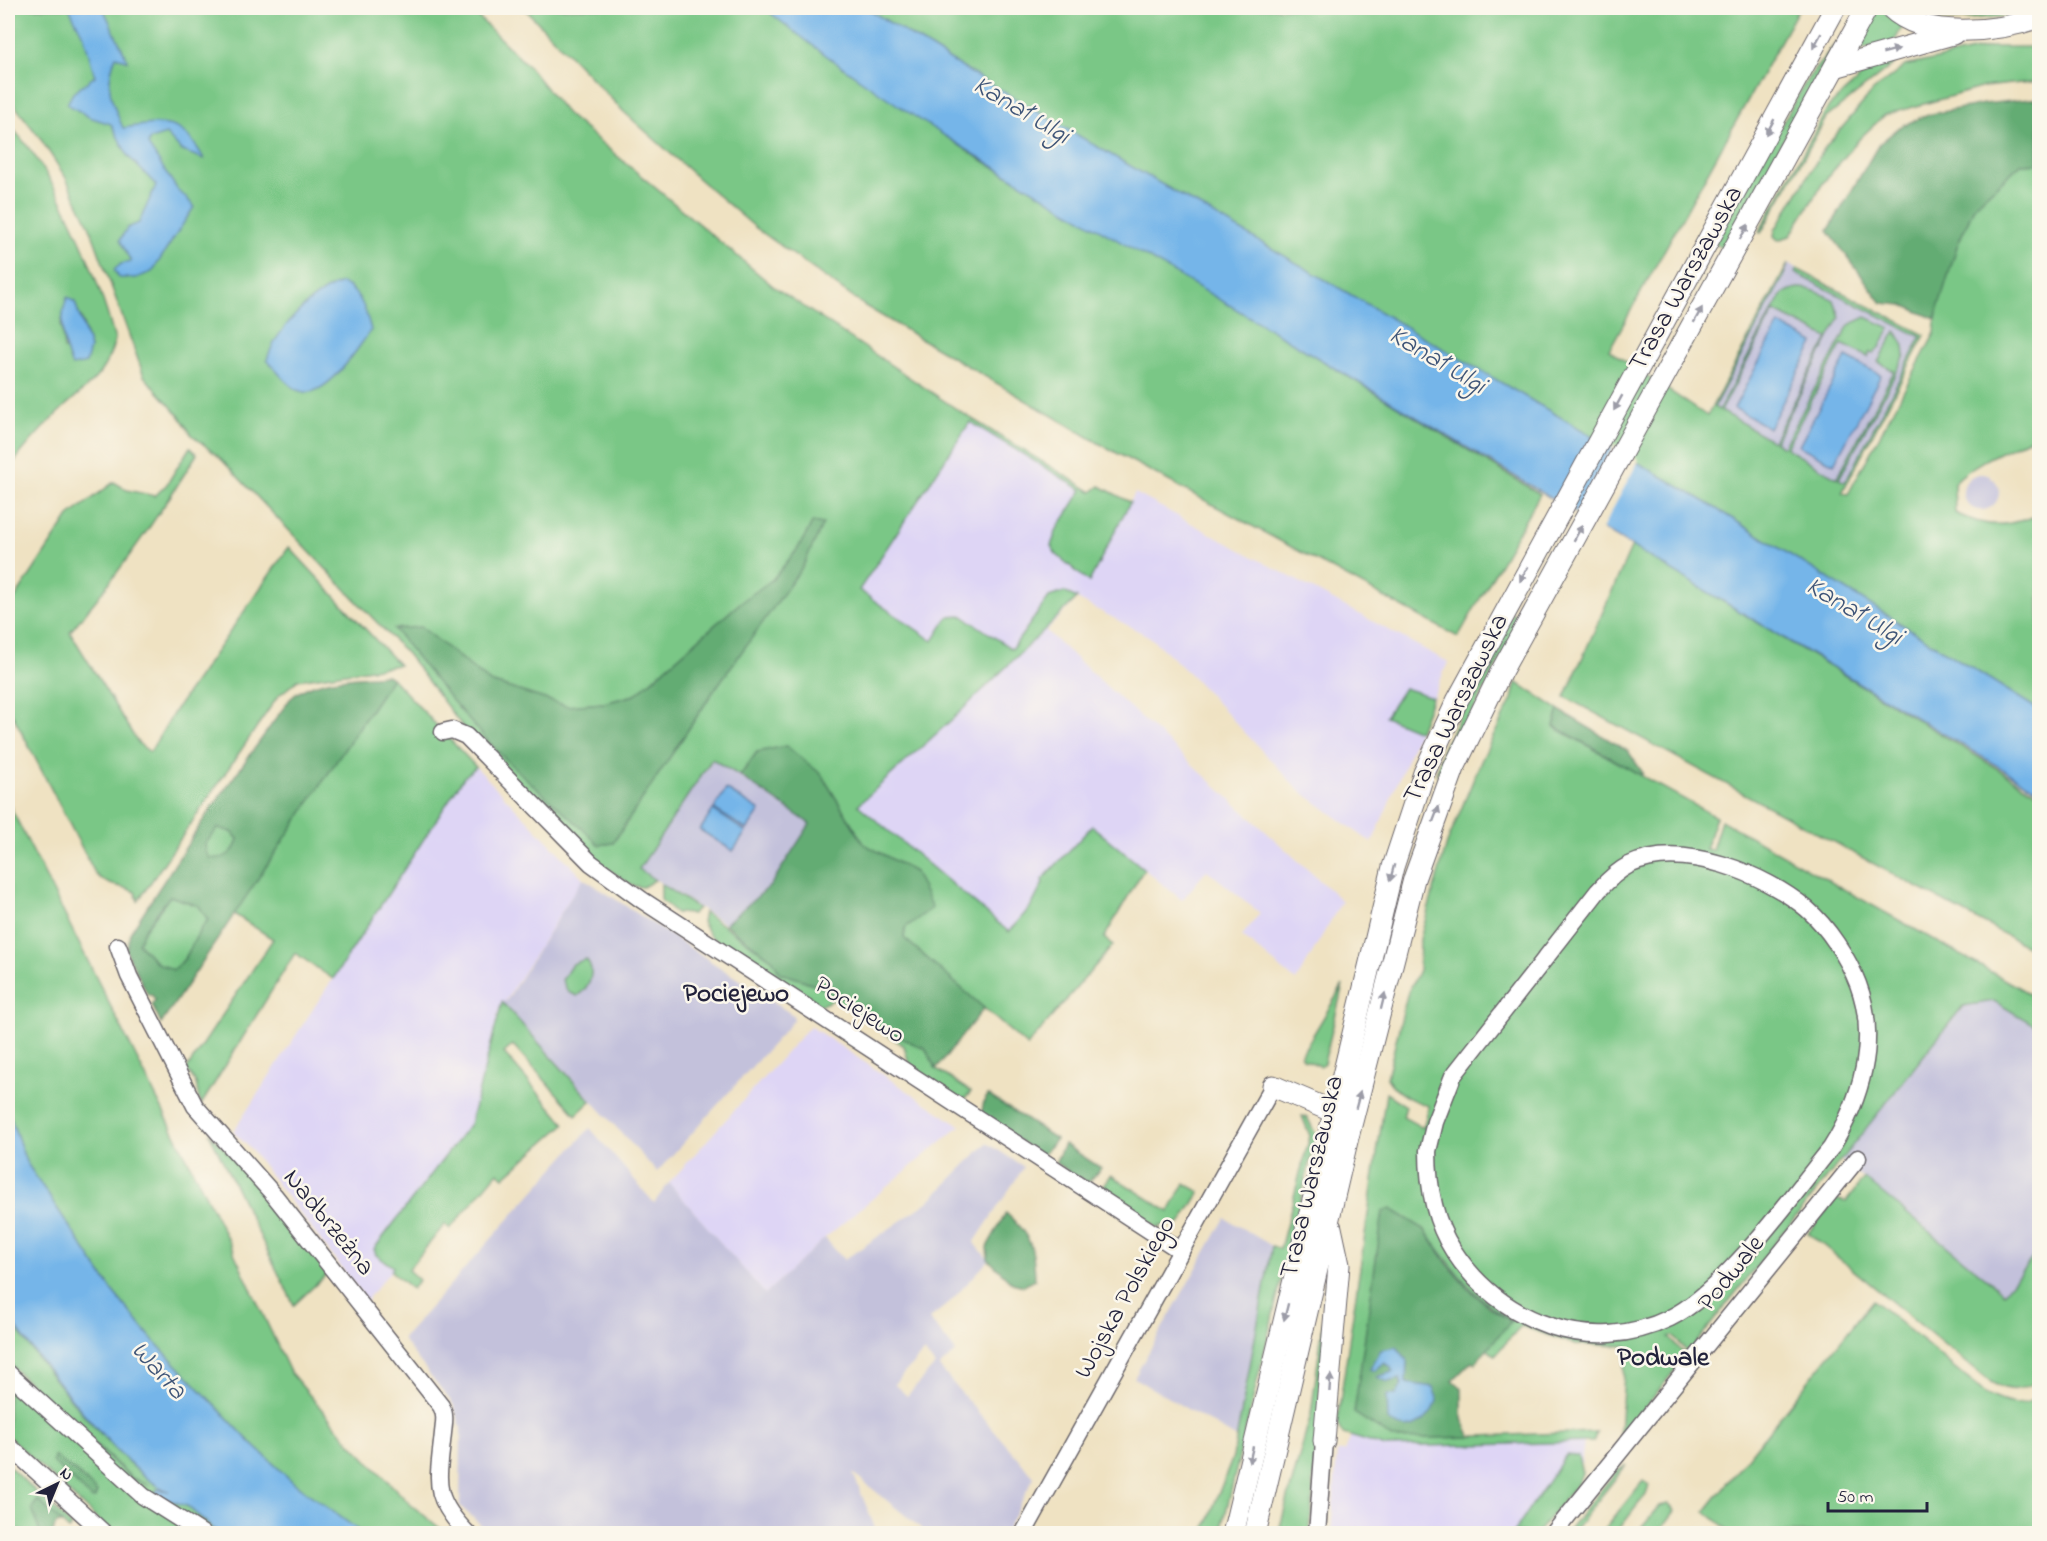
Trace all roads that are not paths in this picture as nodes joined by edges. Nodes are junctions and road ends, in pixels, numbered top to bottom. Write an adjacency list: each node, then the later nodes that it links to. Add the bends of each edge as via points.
1 (1835, 8): 11 (main road, Trasa Warszawska, one-way to 11, via 1452,711 1415,798 1391,876)
2 (1867, 8): 7 (main road, Trasa Warszawska)
3 (1891, 8): 6 (main road, via 1919,25)
4 (2027, 8): 5 (main road)
5 (2040, 15): 6 (main road, via 2025,22)
6 (1964, 30): 7 (main road, one-way to 6)
7 (1835, 67): 12 (main road, Trasa Warszawska, one-way to 7, via 1404,913 1432,823 1464,746)
8 (443, 732): 16 (street, Pociejewo, via 452,730 466,736 591,863 642,900)
9 (118, 946): 22 (street, Nadbrzeżna, via 129,976 200,1112 274,1195 441,1406 445,1417 439,1490 450,1515)
10 (1273, 1086): 11 (main road); 16 (street, Wojska Polskiego)
11 (1334, 1112): 12 (main road); 24 (main road, Trasa Warszawska, one-way to 24)
12 (1347, 1141): 15 (main road, Trasa Warszawska)
13 (1428, 1151): 13 (street, via 1428,1175 1437,1216 1452,1249 1496,1298 1545,1326 1586,1335 1624,1333 1670,1318 1711,1291 1831,1148 1846,1124 1866,1062 1865,1016 1859,985 1827,930 1782,890 1712,862 1678,857 1630,865 1598,891 1453,1076)
14 (1858, 1158): 27 (street, Podwale)
15 (1330, 1221): 18 (main road, one-way to 15, via 1339,1265); 25 (main road, Trasa Warszawska)
16 (1182, 1251): 23 (street, Wojska Polskiego)
17 (8, 1372): 21 (street, via 142,1496)
18 (1324, 1441): 26 (street)
19 (8, 1445): 20 (street)
20 (105, 1533)
21 (203, 1533)
22 (468, 1533)
23 (1023, 1533)
24 (1233, 1533)
25 (1256, 1533)
26 (1317, 1533)
27 (1553, 1533)

